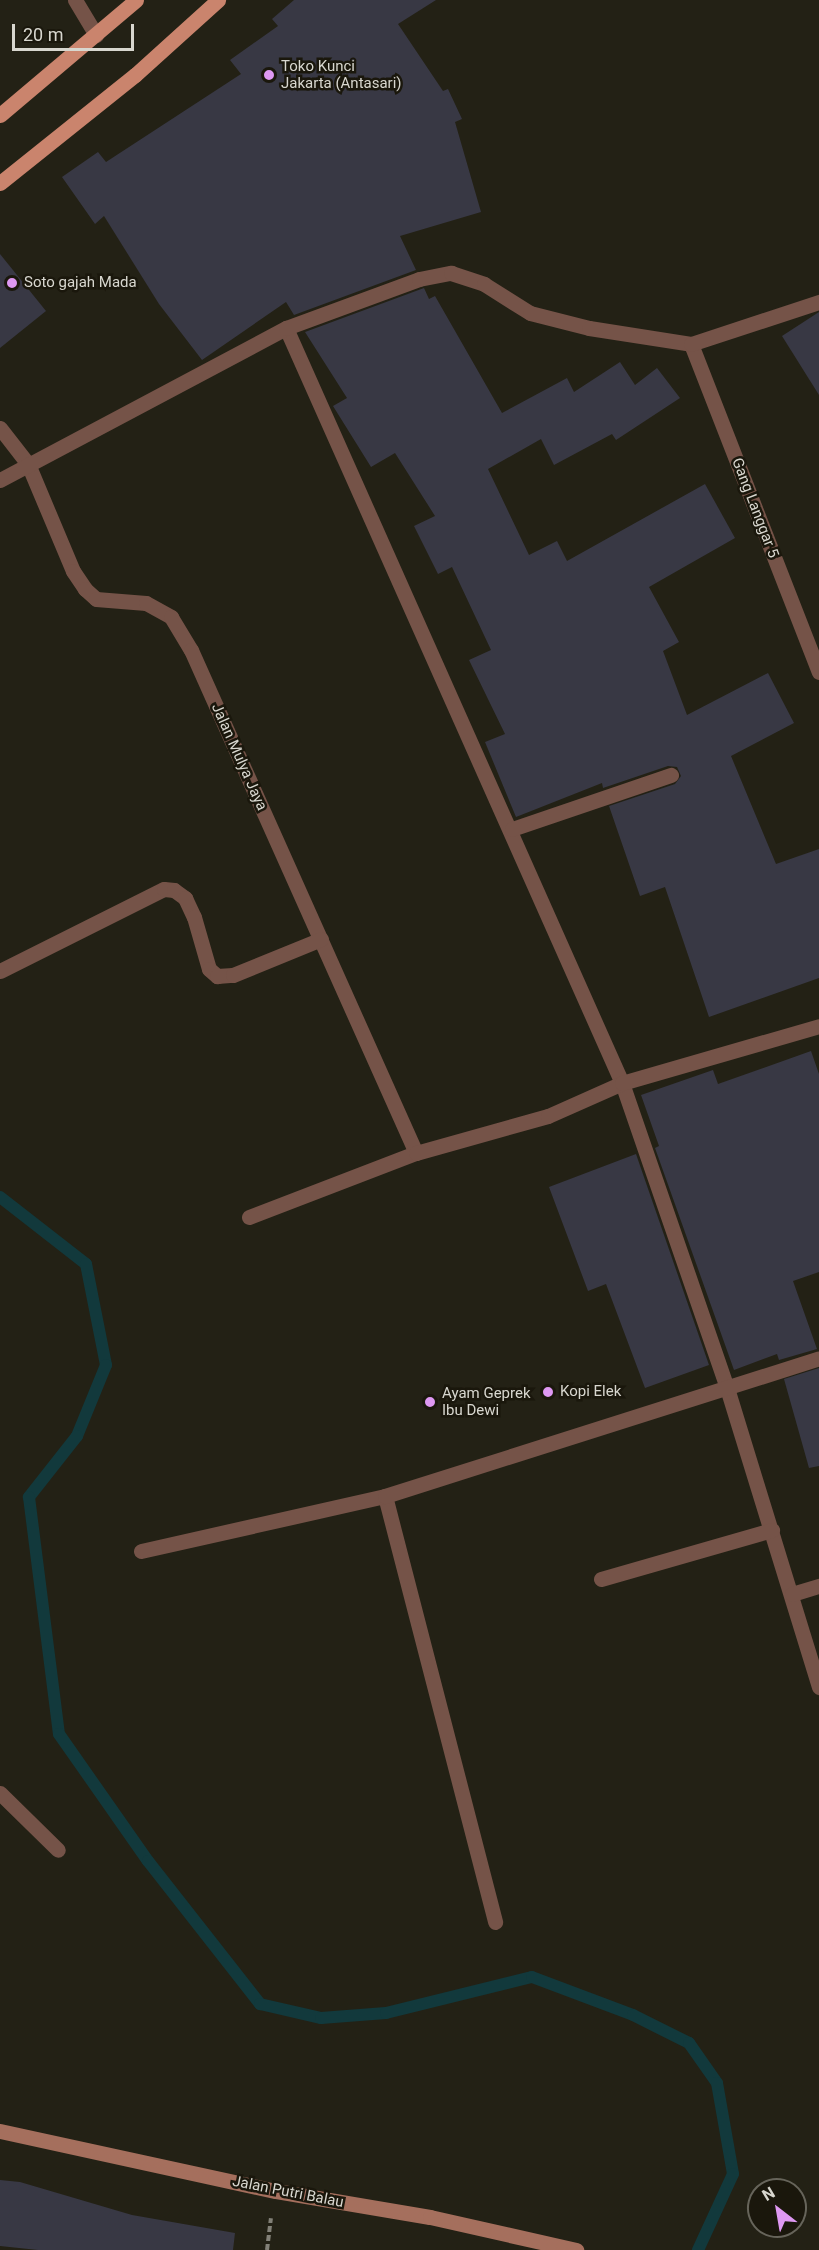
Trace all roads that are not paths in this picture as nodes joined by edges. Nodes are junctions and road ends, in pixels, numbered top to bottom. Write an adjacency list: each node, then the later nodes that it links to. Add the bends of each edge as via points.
1 (75, 0): 4 (street)
2 (136, 0): 4 (main road)
3 (218, 0): 6 (main road, via 95,108)
4 (96, 35): 5 (main road)
5 (0, 115)
6 (0, 183)
7 (819, 302): 9 (street)
8 (286, 328): 9 (street, via 419,279 451,273 484,284 530,313 589,328); 11 (street); 15 (street)
9 (691, 344): 13 (street, Gang Langgar 5)
10 (0, 428): 11 (street, Jalan Mulya Jaya)
11 (27, 464): 12 (street); 16 (street, Jalan Mulya Jaya, via 73,571 85,589 96,599 146,603 171,617 191,650)
12 (0, 480)
13 (819, 672)
14 (671, 775): 15 (street)
15 (512, 829): 19 (street)
16 (321, 939): 17 (street, via 233,975 216,976 209,969 185,898 174,890 164,890); 20 (street, Jalan Mulya Jaya)
17 (0, 971)
18 (819, 1026): 19 (street)
19 (622, 1083): 20 (street, via 548,1116); 23 (street)
20 (416, 1153): 21 (street)
21 (249, 1217)
22 (819, 1358): 23 (street)
23 (727, 1388): 24 (street); 25 (street)
24 (385, 1496): 26 (street); 33 (street)
25 (772, 1530): 27 (street); 29 (street)
26 (141, 1551)
27 (601, 1579)
28 (819, 1586): 29 (street)
29 (792, 1594): 30 (street)
30 (819, 1688)
31 (0, 1793): 32 (street)
32 (58, 1851)
33 (495, 1922)
34 (0, 2131): 35 (main road, Jalan Putri Balau)
35 (576, 2250)

